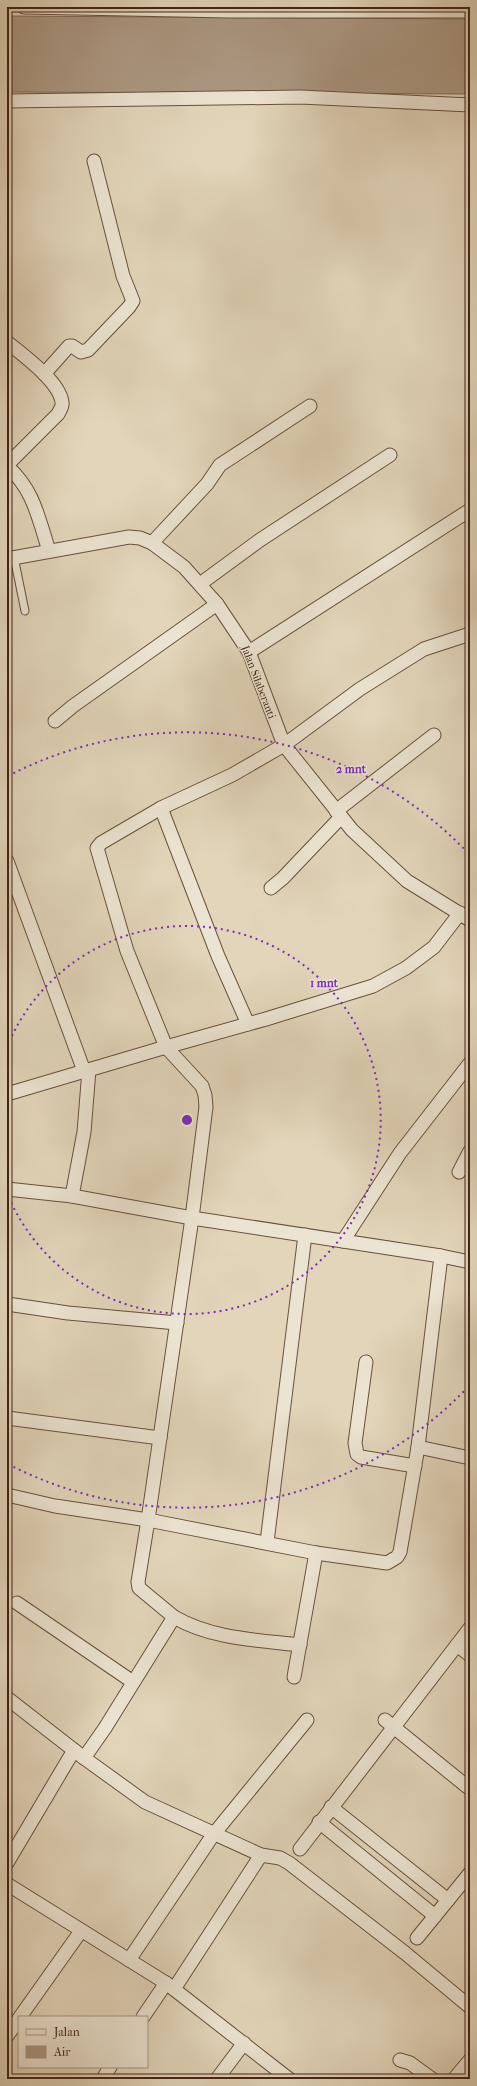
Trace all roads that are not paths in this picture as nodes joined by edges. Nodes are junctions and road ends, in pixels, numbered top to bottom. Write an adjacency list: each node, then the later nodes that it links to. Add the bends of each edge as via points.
1 (24, 7): 2 (street, via 230,11)
2 (470, 11)
3 (7, 101): 4 (street, via 300,97)
4 (470, 105)
5 (94, 161): 7 (street, via 123,276 133,301 88,350 81,352 69,346)
6 (7, 342): 7 (street)
7 (44, 374): 10 (street, via 60,394 63,404 58,414)
8 (310, 406): 12 (street, via 220,465 207,484)
9 (390, 455): 15 (street, via 260,540)
10 (7, 465): 13 (street, via 29,491)
11 (470, 510): 19 (street)
12 (152, 543): 13 (street, Jalan Silaberanti, via 129,537); 15 (street, Jalan Silaberanti, via 184,567)
13 (49, 551): 14 (street, Jalan Silaberanti)
14 (10, 558): 17 (lane)
15 (200, 584): 16 (street, Jalan Silaberanti)
16 (217, 604): 19 (street, Jalan Silaberanti); 20 (street)
17 (25, 611)
18 (470, 634): 22 (street, via 424,649 360,689)
19 (249, 652): 22 (street, Jalan Silaberanti)
20 (55, 721)
21 (434, 735): 24 (street)
22 (284, 745): 23 (street, via 232,775); 24 (street, Jalan Silaberanti)
23 (161, 808): 28 (street, via 218,956); 29 (street, via 97,845 97,853 127,951)
24 (339, 814): 26 (street); 27 (street, Jalan Silaberanti, via 352,830 407,881)
25 (7, 861): 31 (street)
26 (271, 888)
27 (465, 916): 28 (street, via 434,947 406,968 373,986)
28 (248, 1024): 29 (street)
29 (166, 1047): 31 (street); 37 (street, via 194,1076 205,1095 206,1107)
30 (470, 1063): 39 (street, via 400,1153)
31 (86, 1070): 32 (street); 36 (street, via 84,1128)
32 (7, 1094)
33 (470, 1151): 34 (street)
34 (459, 1172)
35 (7, 1189): 36 (street)
36 (72, 1196): 37 (street)
37 (192, 1218): 38 (street); 43 (street)
38 (304, 1235): 39 (street); 52 (street)
39 (343, 1242): 40 (street)
40 (440, 1256): 41 (street); 47 (street)
41 (470, 1262)
42 (7, 1304): 43 (street, via 68,1313)
43 (177, 1323): 46 (street)
44 (366, 1362): 49 (street, via 355,1443 357,1454 361,1457)
45 (7, 1418): 46 (street)
46 (160, 1438): 51 (street)
47 (418, 1447): 48 (street); 49 (street)
48 (470, 1458)
49 (415, 1466): 53 (street, via 397,1557 387,1563 381,1563)
50 (7, 1495): 51 (street, via 55,1506)
51 (148, 1520): 52 (street); 55 (street, via 139,1588)
52 (267, 1542): 53 (street)
53 (316, 1553): 57 (street)
54 (17, 1603): 61 (street)
55 (174, 1617): 57 (street, via 194,1628 221,1635); 61 (street)
56 (470, 1628): 58 (street)
57 (300, 1645): 60 (street)
58 (458, 1645): 59 (street); 64 (street)
59 (470, 1655)
60 (294, 1677)
61 (133, 1682): 65 (street, via 98,1740)
62 (7, 1698): 65 (street)
63 (307, 1720): 69 (street)
64 (389, 1723): 66 (street); 67 (street)
65 (79, 1754): 69 (street, via 145,1802); 72 (street)
66 (470, 1790)
67 (331, 1807): 68 (street); 75 (street)
68 (319, 1822): 70 (street); 76 (street)
69 (213, 1835): 71 (street); 79 (street)
70 (300, 1849)
71 (261, 1856): 80 (street); 81 (street, via 280,1858 289,1863)
72 (7, 1863)
73 (470, 1873): 75 (street)
74 (7, 1884): 77 (street)
75 (448, 1900): 76 (street)
76 (435, 1916): 78 (street)
77 (81, 1931): 79 (street); 82 (street)
78 (417, 1938)
79 (129, 1960): 80 (street)
80 (170, 1986): 83 (street); 86 (street)
81 (470, 2007)
82 (21, 2016)
83 (144, 2016)
84 (18, 2021): 85 (street)
85 (7, 2036)
86 (244, 2043): 91 (street); 92 (street)
87 (400, 2060): 93 (street, via 410,2063)
88 (470, 2060): 94 (street)
89 (109, 2068): 90 (street)
90 (103, 2079)
91 (218, 2079)
92 (289, 2079)
93 (432, 2079)
94 (454, 2079)

